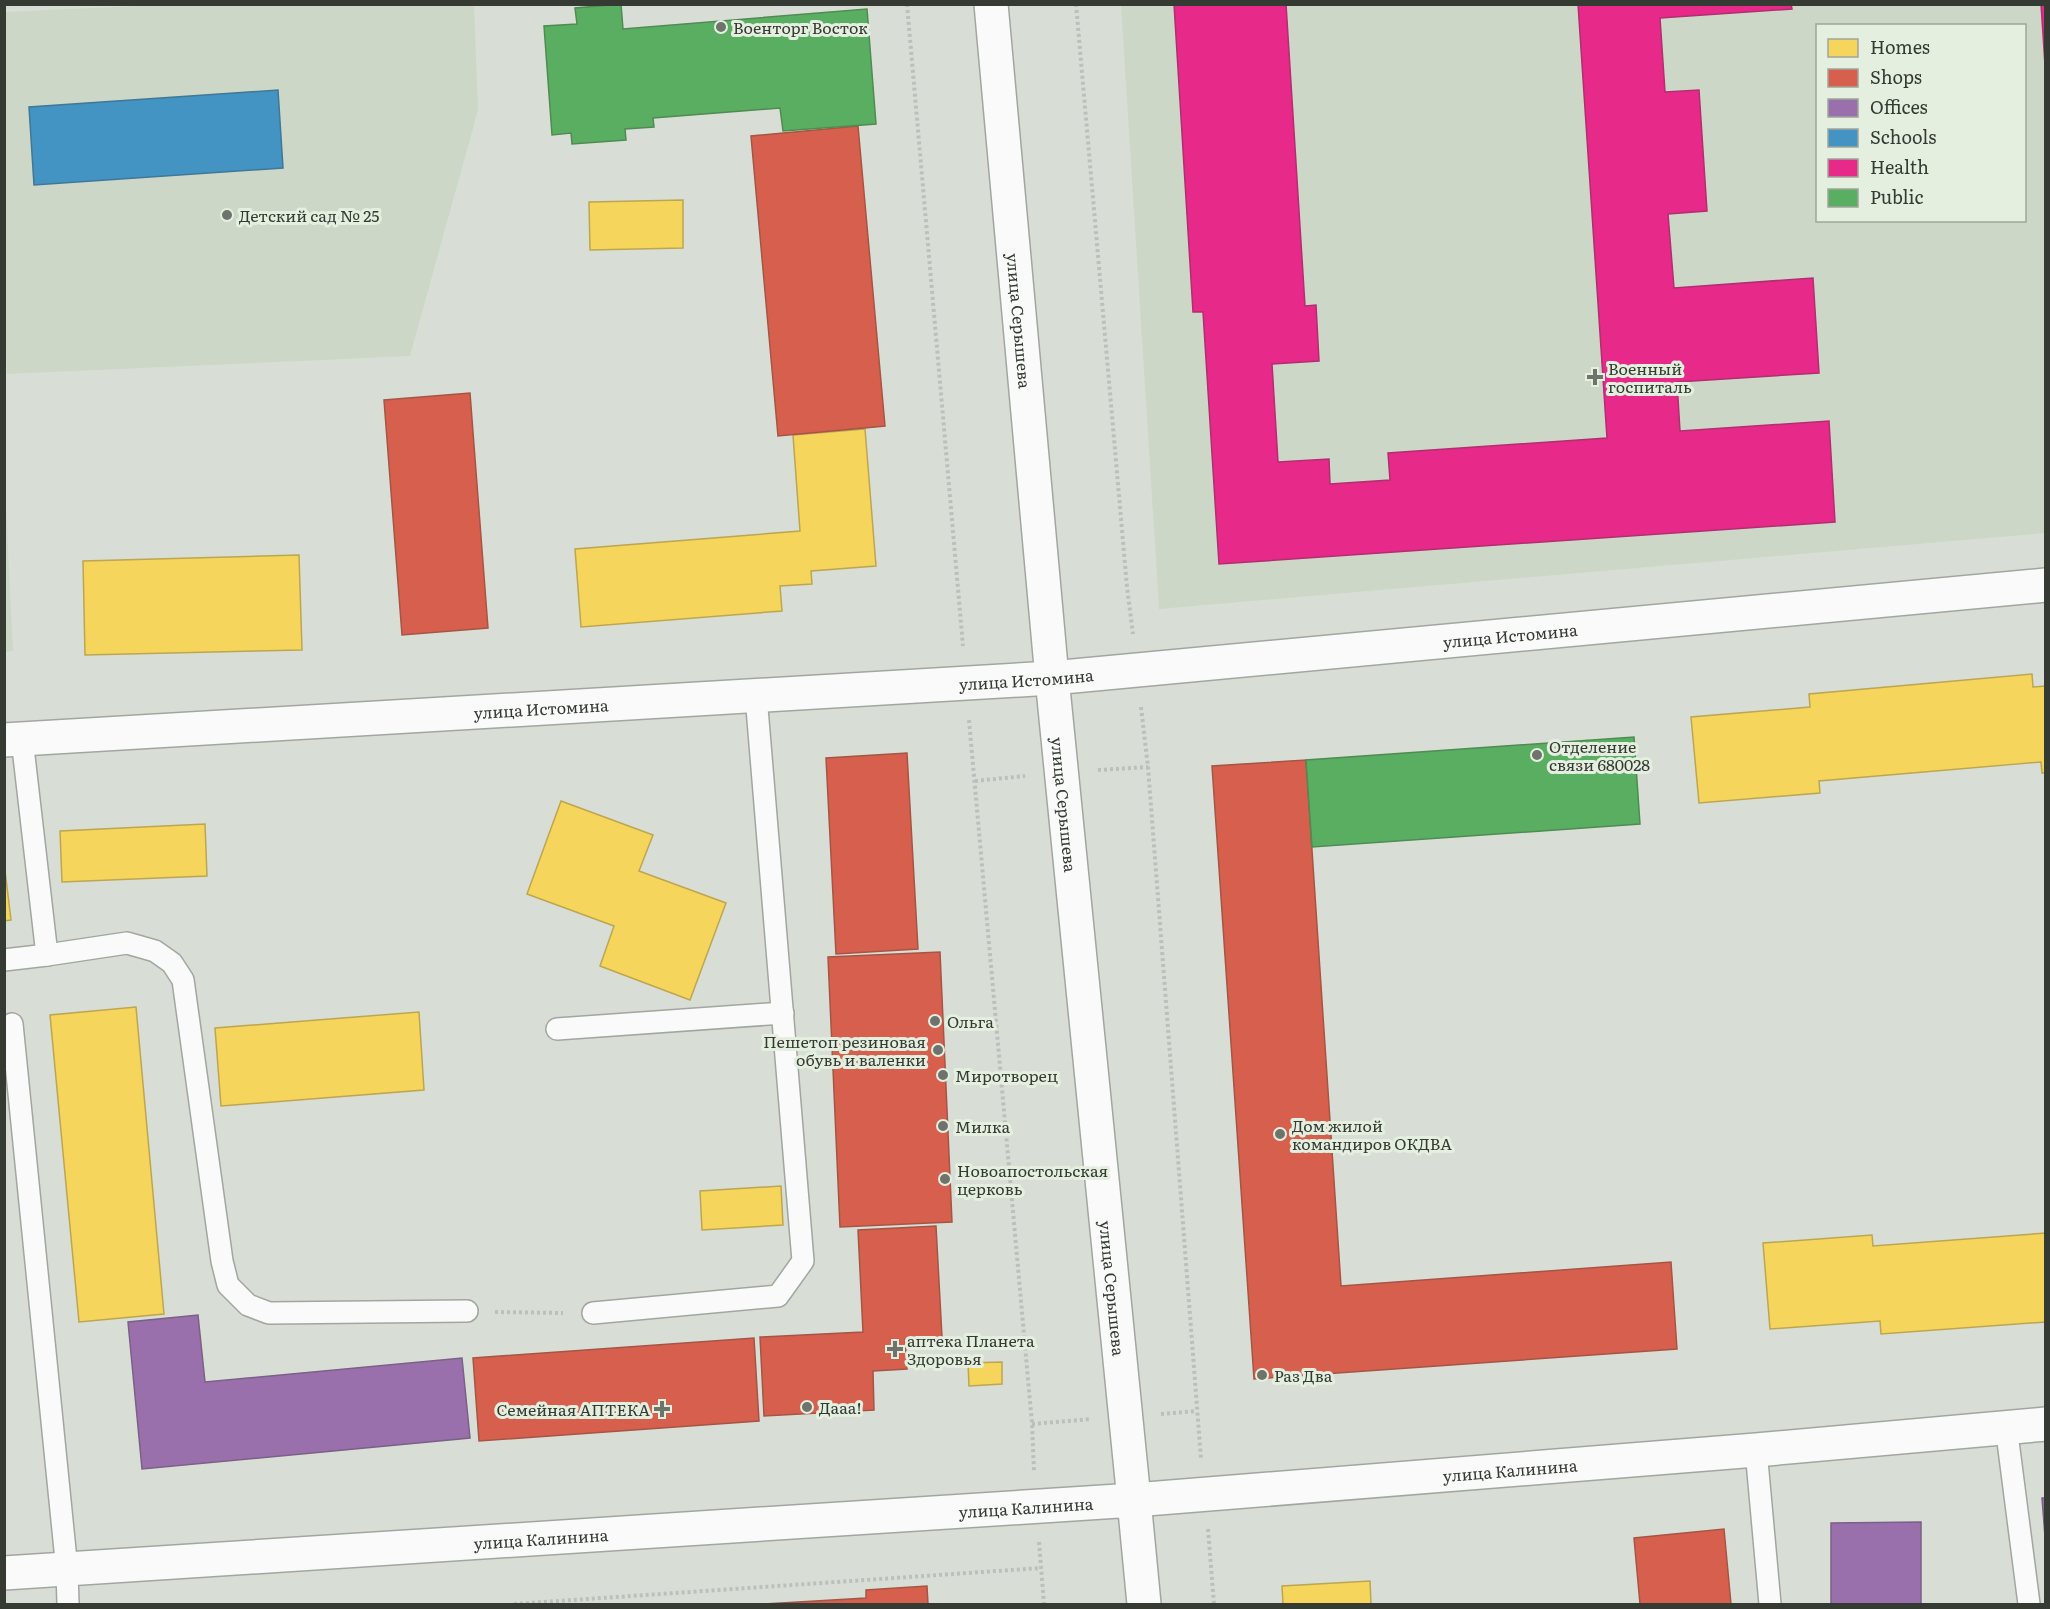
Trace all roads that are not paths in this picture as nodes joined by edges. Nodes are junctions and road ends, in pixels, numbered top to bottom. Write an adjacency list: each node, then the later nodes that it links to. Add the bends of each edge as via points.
1 (991, 4): 3 (street, улица Серышева)
2 (2046, 585): 3 (street, улица Истомина)
3 (1052, 678): 4 (street, улица Истомина); 16 (street, улица Серышева)
4 (756, 696): 5 (street, улица Истомина); 8 (lane)
5 (13, 739): 6 (lane)
6 (47, 956): 7 (lane); 11 (lane, via 128,943 155,951 172,963 183,980 222,1261 228,1285 248,1305 269,1313)
7 (4, 960)
8 (783, 1012): 10 (lane); 12 (lane, via 803,1261 778,1296)
9 (12, 1024): 17 (lane)
10 (557, 1029)
11 (467, 1311)
12 (593, 1313)
13 (2046, 1424): 14 (street, улица Калинина)
14 (2006, 1426): 15 (street, улица Калинина); 22 (lane)
15 (1756, 1450): 16 (street, улица Калинина); 21 (lane)
16 (1134, 1500): 17 (street, улица Калинина); 20 (street, улица Серышева)
17 (67, 1570): 18 (street, улица Калинина); 19 (lane)
18 (4, 1573)
19 (68, 1605)
20 (1144, 1605)
21 (1770, 1605)
22 (2029, 1605)

